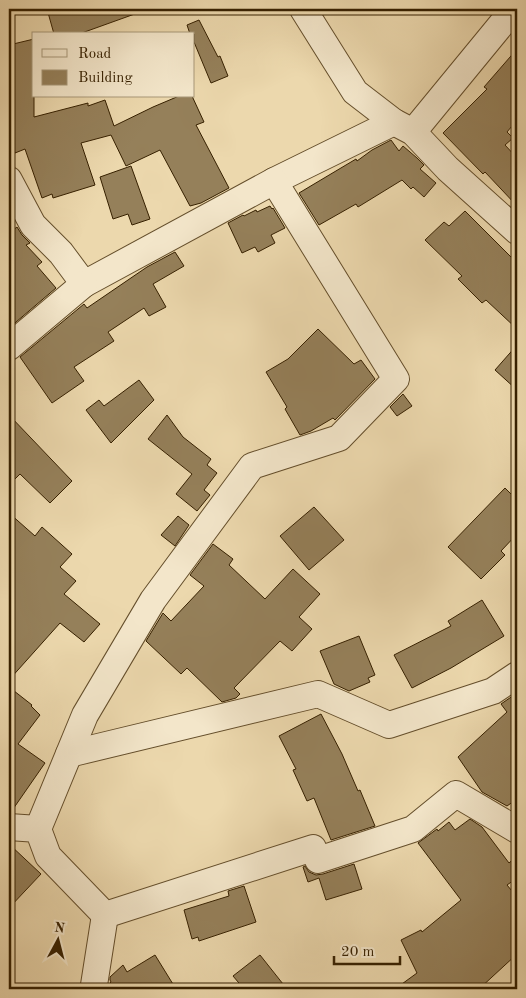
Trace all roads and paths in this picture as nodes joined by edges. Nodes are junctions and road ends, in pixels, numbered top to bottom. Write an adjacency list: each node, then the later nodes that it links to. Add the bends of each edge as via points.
1 (303, 9): 3 (street, via 355,92)
2 (514, 9): 3 (street)
3 (404, 127): 5 (street); 6 (street)
4 (9, 180): 7 (street, via 33,225 61,253)
5 (274, 181): 7 (street); 10 (street, via 396,379 340,438 252,466 153,600 85,715)
6 (517, 231)
7 (84, 284): 8 (street)
8 (9, 347)
9 (517, 675): 10 (street, via 493,691 389,725 318,694)
10 (69, 754): 12 (street)
11 (9, 827): 12 (street)
12 (38, 829): 14 (street, via 48,856)
13 (517, 830): 14 (street, via 456,794 413,829 318,860 313,848)
14 (105, 915): 15 (street)
15 (96, 989)

